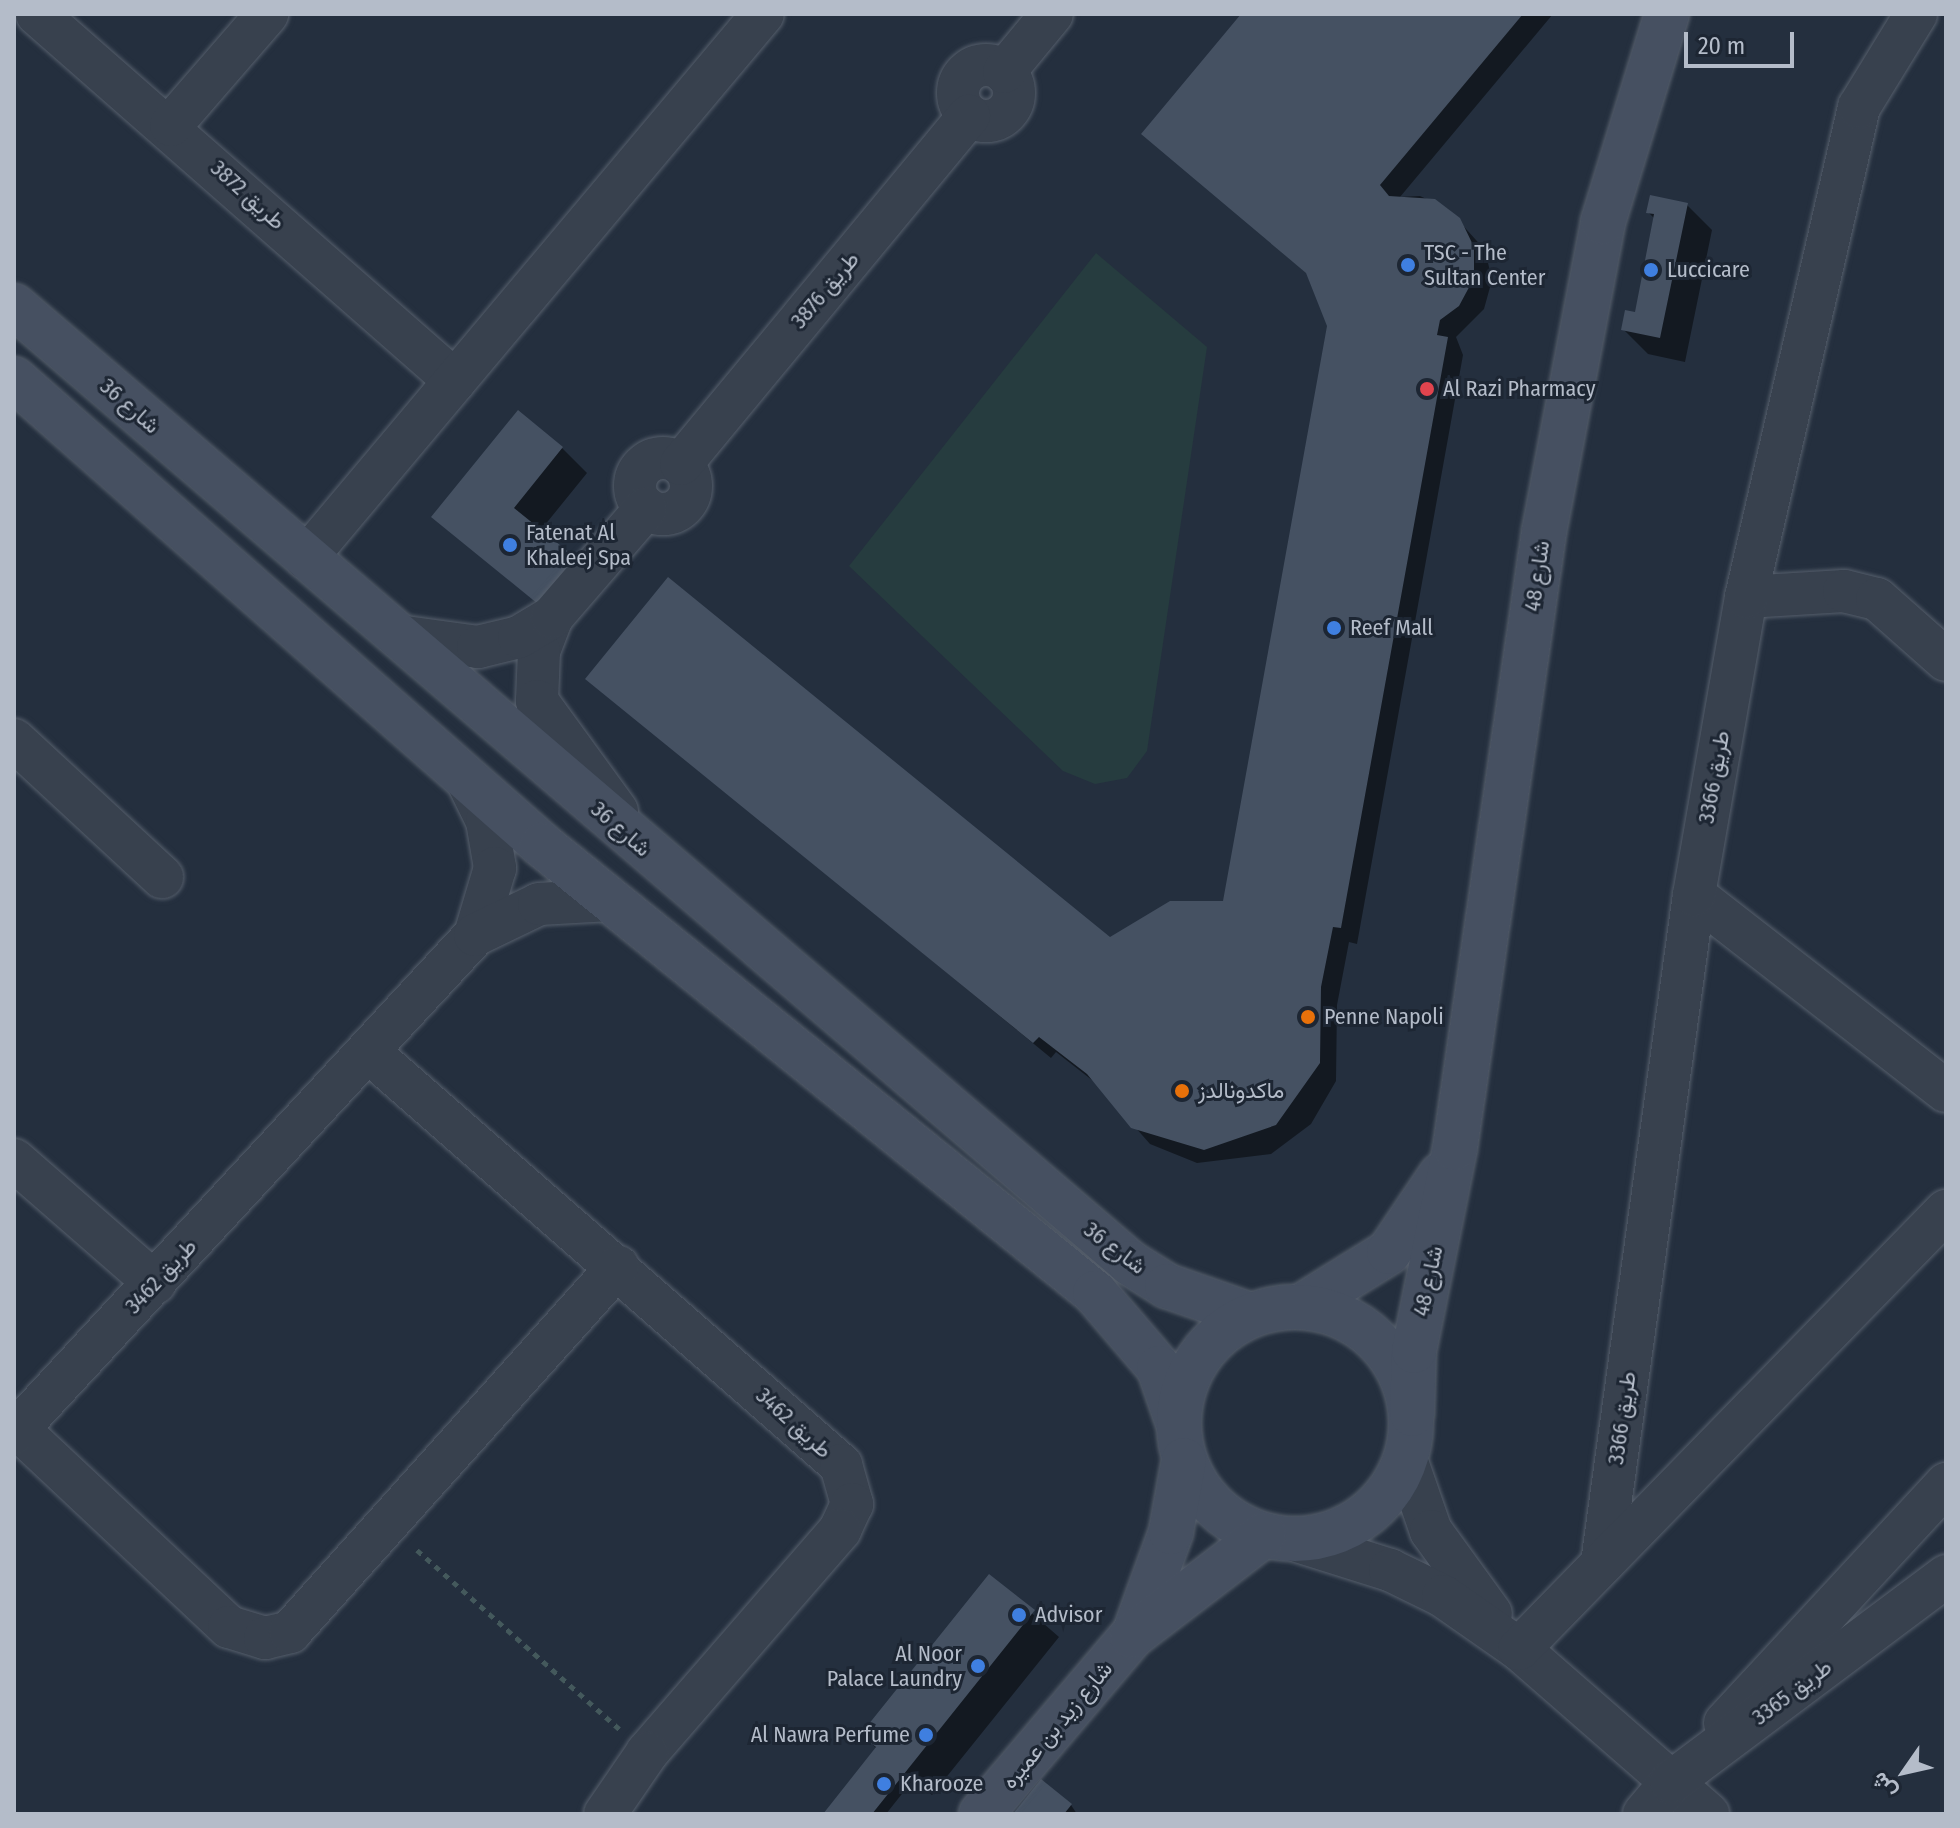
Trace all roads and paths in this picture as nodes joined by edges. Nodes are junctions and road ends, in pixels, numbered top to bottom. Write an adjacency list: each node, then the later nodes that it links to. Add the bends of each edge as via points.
1 (37, 14): 7 (street, طريق 3872)
2 (267, 14): 7 (street)
3 (763, 14): 10 (street)
4 (1052, 14): 13 (street, طريق 3876, via 1004,72 1014,92 1010,109 996,120 969,116 681,464 692,484 686,502 664,514 646,508)
5 (1667, 14): 25 (street, شارع 48, via 1603,222 1544,532)
6 (1916, 14): 12 (street, طريق 3366, via 1859,107)
7 (171, 125): 10 (street, طريق 3872)
8 (14, 306): 11 (street, شارع 36)
9 (14, 379): 17 (street)
10 (455, 381): 11 (street)
11 (306, 558): 14 (street, شارع 36)
12 (1746, 597): 15 (street, via 1844,591 1877,599); 20 (street, طريق 3366)
13 (552, 617): 14 (street, via 519,637 478,647); 18 (street, via 539,651 537,701)
14 (398, 636): 18 (street, شارع 36)
15 (1946, 660)
16 (14, 740): 19 (street)
17 (466, 778): 21 (street); 22 (street, via 487,821 495,868)
18 (646, 850): 31 (street, شارع 36, via 1130,1263 1167,1286)
19 (162, 877)
20 (1694, 895): 24 (street); 39 (street, طريق 3366)
21 (610, 900): 22 (street, via 539,904); 34 (street, via 1095,1293 1159,1368)
22 (475, 935): 23 (street, طريق 3462)
23 (370, 1053): 28 (street, طريق 3462); 29 (street, طريق 3462)
24 (1946, 1091)
25 (1455, 1148): 30 (street, شارع 48, via 1389,1252); 32 (street, شارع 48, via 1414,1351)
26 (14, 1160): 29 (street)
27 (1946, 1211): 39 (street)
28 (618, 1266): 37 (street, طريق 3462); 43 (street, طريق 3462, via 841,1465 852,1504 840,1530)
29 (155, 1283): 33 (street, طريق 3462)
30 (1302, 1306): 31 (street); 32 (street, via 1335,1313 1388,1352)
31 (1250, 1315): 34 (street, via 1198,1359)
32 (1412, 1414): 35 (street)
33 (16, 1431): 37 (street, طريق 3462, via 229,1627 265,1638 290,1632)
34 (1182, 1443): 38 (street, via 1215,1507); 41 (street, شارع زيد بن عميره, via 1164,1556)
35 (1406, 1459): 38 (street, via 1389,1493 1362,1519 1328,1535); 42 (street, via 1431,1531)
36 (1946, 1484): 44 (street, via 1740,1700)
37 (389, 1525): 43 (path)
38 (1278, 1537): 41 (street, شارع زيد بن عميره, via 1195,1582); 42 (street, via 1390,1570)
39 (1602, 1563): 42 (street)
40 (1946, 1576): 44 (street, طريق 3365)
41 (1132, 1636): 46 (street, شارع زيد بن عميره)
42 (1519, 1649): 44 (street)
43 (647, 1753): 45 (street, طريق 3462)
44 (1687, 1770): 47 (street, طريق 3365); 48 (street)
45 (605, 1814)
46 (981, 1814)
47 (1644, 1814)
48 (1708, 1814)

